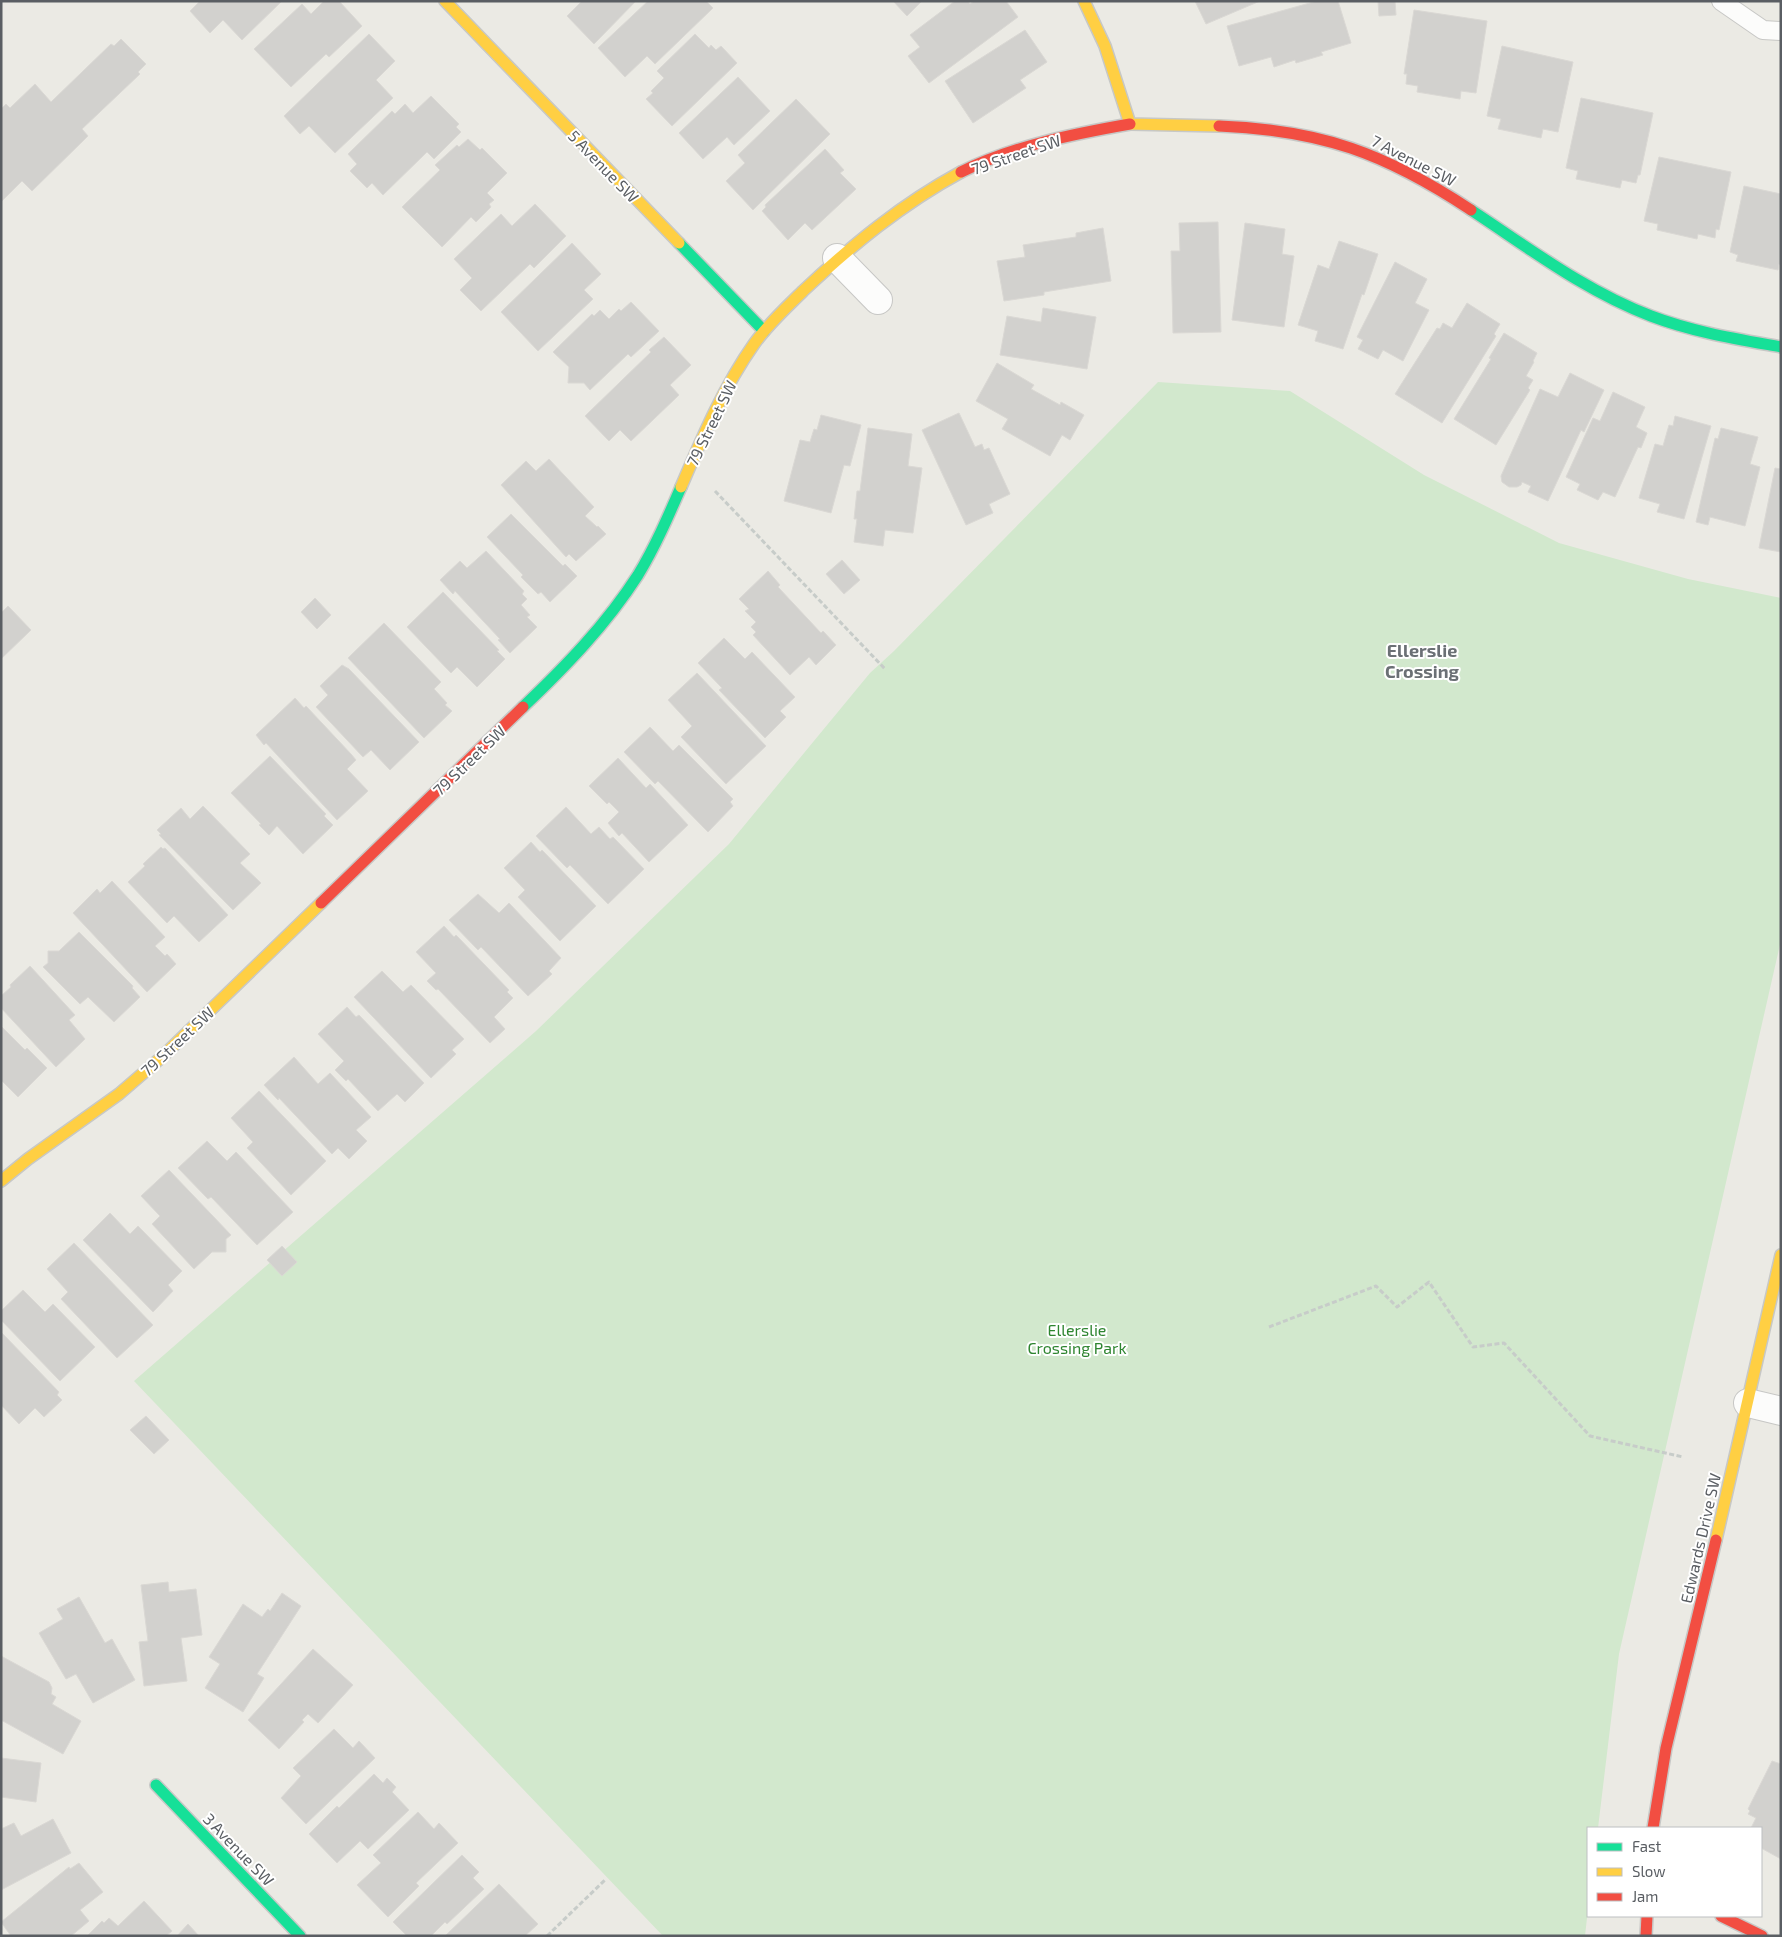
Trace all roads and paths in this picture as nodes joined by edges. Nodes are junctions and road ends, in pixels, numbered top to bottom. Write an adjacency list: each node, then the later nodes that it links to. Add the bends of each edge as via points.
1 (445, 1): 8 (street, 5 Avenue SW)
2 (1084, 1): 5 (street, via 1095,22)
3 (1721, 1): 4 (lane, via 1763,30)
4 (1781, 31)
5 (1130, 124): 6 (street, 79 Street SW, via 1045,142 964,172 905,207); 9 (street, 7 Avenue SW, via 1279,130 1336,142 1418,178 1471,209 1568,275 1625,304 1703,332)
6 (838, 258): 7 (street); 8 (street, 79 Street SW)
7 (878, 300)
8 (764, 331): 10 (street, 79 Street SW, via 739,367)
9 (1781, 347)
10 (690, 466): 11 (path); 12 (street, 79 Street SW, via 658,539 633,583 603,625 553,678 162,1056 118,1094)
11 (886, 670)
12 (1, 1181)
13 (1781, 1256): 15 (street, Edwards Drive SW)
14 (1269, 1327): 17 (path, via 1376,1286 1396,1307 1429,1282 1473,1347 1504,1343 1590,1436)
15 (1748, 1403): 16 (street); 19 (street, Edwards Drive SW, via 1666,1748)
16 (1781, 1411)
17 (1683, 1457)
18 (156, 1784): 23 (street, 3 Avenue SW)
19 (1653, 1827)
20 (605, 1880): 24 (path)
21 (1647, 1917): 25 (street)
22 (1724, 1917): 26 (street)
23 (300, 1936)
24 (547, 1936)
25 (1646, 1936)
26 (1762, 1936)

